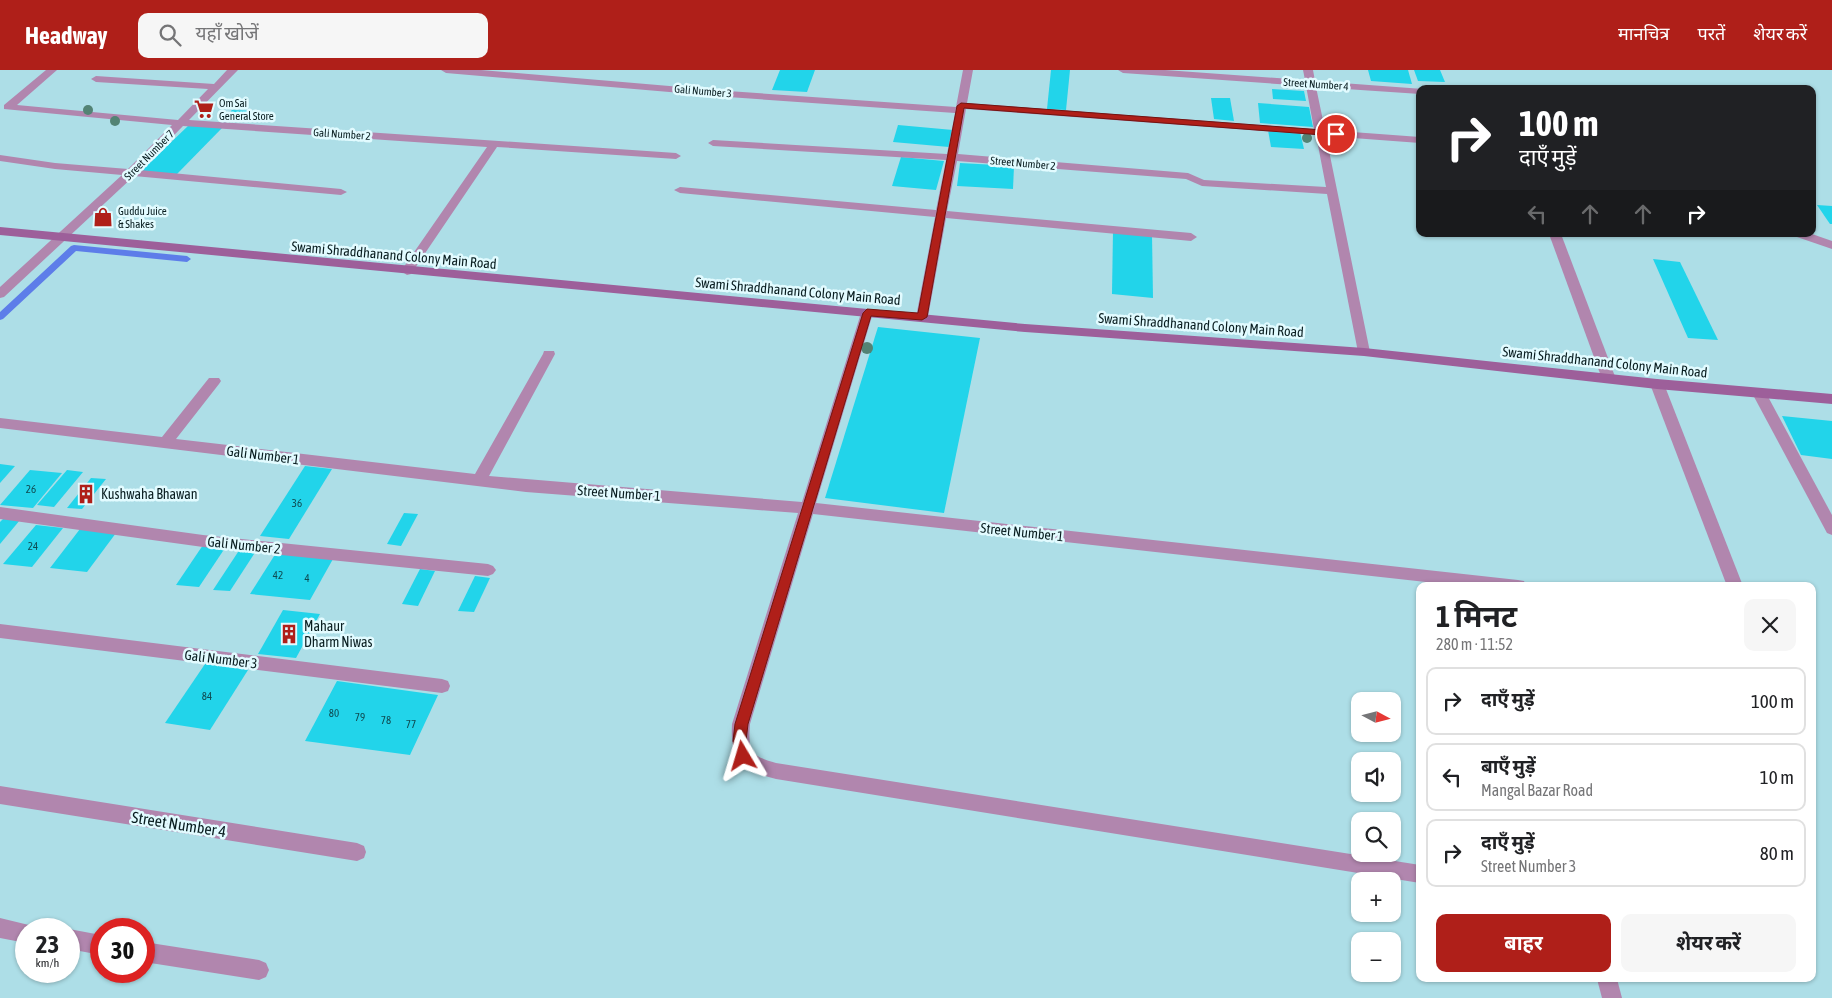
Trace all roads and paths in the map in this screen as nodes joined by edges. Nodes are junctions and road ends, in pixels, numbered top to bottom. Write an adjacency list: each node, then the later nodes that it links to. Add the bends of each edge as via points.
1 (52, 70): 12 (street, Gali Number 2, via 8,107)
2 (233, 70): 9 (street, Street Number 7)
3 (446, 70): 11 (street, Gali Number 3, via 728,94)
4 (968, 70): 11 (street)
5 (1123, 70): 8 (street, Street Number 4)
6 (1308, 70): 8 (street)
7 (96, 79): 9 (street)
8 (1310, 83): 10 (street, Street Number 4); 13 (street)
9 (216, 87): 12 (street, Street Number 7)
10 (1416, 91)
11 (960, 108): 13 (street, Gali Number 3); 18 (street)
12 (181, 123): 16 (street, Gali Number 2); 20 (street, Street Number 7)
13 (1319, 132): 14 (street, Gali Number 3); 22 (street)
14 (1416, 140)
15 (713, 143): 18 (street, Street Number 2)
16 (493, 145): 17 (street, Gali Number 2); 31 (street)
17 (676, 156)
18 (951, 157): 22 (street, Street Number 2, via 1188,176 1202,183); 24 (street)
19 (0, 158): 20 (street)
20 (130, 173): 23 (street); 29 (street, Street Number 7)
21 (680, 190): 24 (street)
22 (1331, 191): 35 (street)
23 (341, 192)
24 (940, 215): 26 (street); 34 (street)
25 (0, 231): 29 (street, Swami Shraddhanand Colony Main Road)
26 (1191, 237)
27 (1556, 237): 37 (street)
28 (1809, 237): 30 (street)
29 (61, 238): 31 (street, Swami Shraddhanand Colony Main Road); 32 (street, Street Number 7)
30 (1832, 245)
31 (407, 271): 33 (street, Swami Shraddhanand Colony Main Road)
32 (0, 294)
33 (867, 313): 34 (street, Swami Shraddhanand Colony Main Road); 46 (street)
34 (922, 317): 35 (street, Swami Shraddhanand Colony Main Road, via 1025,328)
35 (1364, 352): 37 (street, Swami Shraddhanand Colony Main Road)
36 (549, 354): 44 (street)
37 (1609, 378): 39 (street, Swami Shraddhanand Colony Main Road)
38 (214, 381): 43 (street)
39 (1657, 384): 40 (street, Swami Shraddhanand Colony Main Road); 51 (street)
40 (1759, 393): 41 (street, Swami Shraddhanand Colony Main Road); 48 (street)
41 (1832, 399)
42 (0, 423): 43 (street, Gali Number 1)
43 (165, 443): 44 (street, Gali Number 1)
44 (479, 481): 45 (street, Gali Number 1)
45 (526, 486): 46 (street, Street Number 1)
46 (808, 508): 50 (street, Street Number 1); 56 (street, via 741,724 739,741 743,756 755,766)
47 (0, 513): 49 (street, Gali Number 2, via 203,540)
48 (1832, 529)
49 (488, 570)
50 (1482, 582)
51 (1733, 582)
52 (0, 631): 53 (street, Gali Number 3)
53 (442, 686)
54 (0, 795): 55 (street, Street Number 4)
55 (357, 852)
56 (1416, 873)
57 (0, 928): 58 (street)
58 (15, 930)
59 (155, 954): 60 (street)
60 (259, 970)
61 (1608, 982): 62 (street)
62 (1612, 998)

